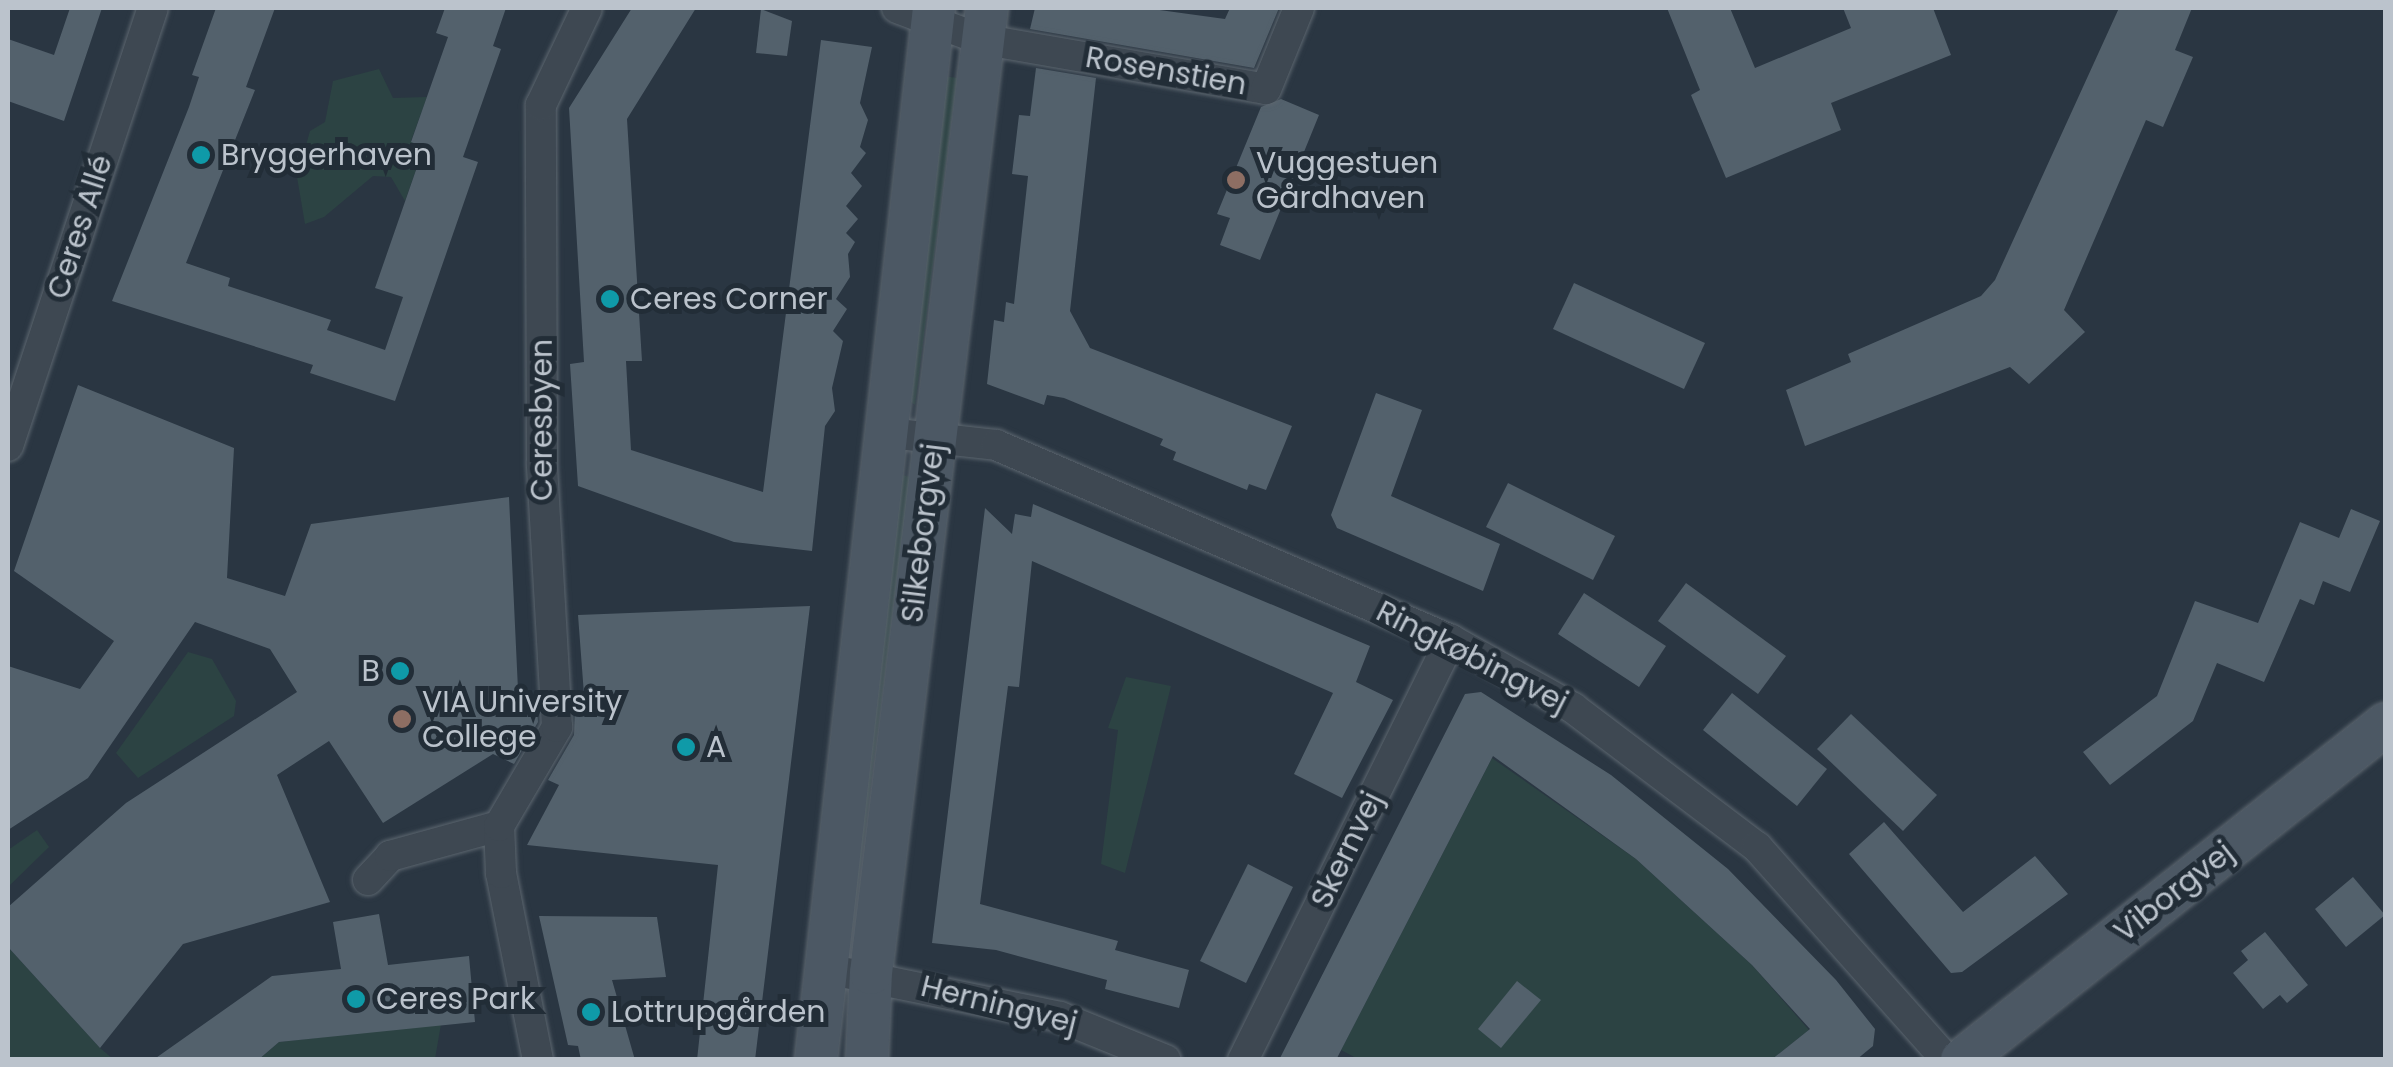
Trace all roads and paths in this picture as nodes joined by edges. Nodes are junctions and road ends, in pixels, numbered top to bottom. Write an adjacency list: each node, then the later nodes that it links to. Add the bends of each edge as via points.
1 (153, 8): 8 (street, Ceres Allé)
2 (587, 8): 11 (street, Ceresbyen, via 542,105 542,463 557,727)
3 (1299, 8): 5 (street, Rosenstien, via 1266,89)
4 (921, 12): 5 (street, Rosenstien); 6 (street, Silkeborgvej)
5 (983, 23): 7 (street, Silkeborgvej)
6 (889, 433): 7 (street, Ringkøbingvej); 13 (street, Silkeborgvej)
7 (935, 438): 9 (street, Ringkøbingvej, via 996,445); 14 (street, Silkeborgvej)
8 (8, 446)
9 (1451, 640): 19 (street, Skernvej); 20 (street, Ringkøbingvej, via 1573,708 1727,823 1902,1002)
10 (2386, 724): 21 (street, Viborgvej)
11 (498, 826): 12 (street, via 390,856); 15 (street)
12 (368, 880)
13 (827, 968): 14 (street, Herningvej); 16 (street, Silkeborgvej)
14 (871, 973): 17 (street, Silkeborgvej); 18 (street, Herningvej, via 1060,1017)
15 (538, 1060)
16 (816, 1060)
17 (867, 1060)
18 (1166, 1060)
19 (1243, 1060)
20 (1947, 1060)
21 (1962, 1060)

